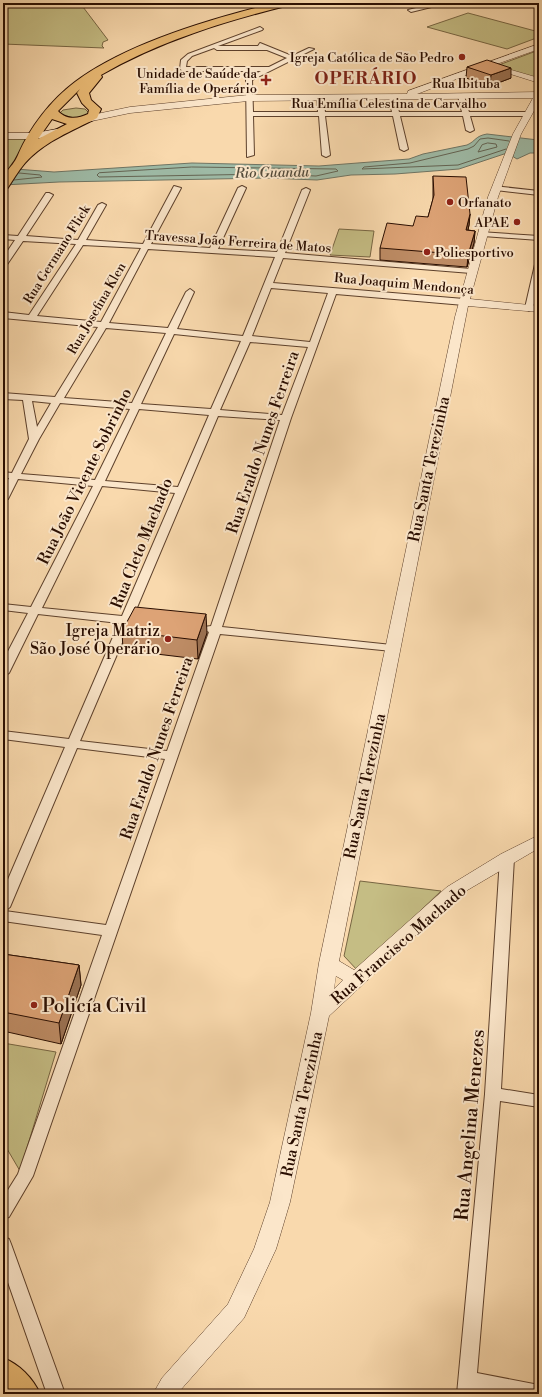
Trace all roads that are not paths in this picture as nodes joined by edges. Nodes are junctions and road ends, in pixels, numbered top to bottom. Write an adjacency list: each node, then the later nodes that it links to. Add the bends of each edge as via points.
1 (287, 3): 11 (highway, via 192,29 138,50)
2 (445, 3): 3 (street)
3 (411, 10)
4 (260, 29): 5 (street)
5 (239, 36): 7 (street); 8 (street)
6 (539, 46): 12 (street)
7 (208, 48): 8 (street); 13 (street, via 186,57 183,69)
8 (267, 48): 10 (street)
9 (311, 49): 10 (street)
10 (292, 58): 13 (street)
11 (114, 63): 20 (highway, via 85,89 84,96); 23 (highway, via 68,93)
12 (487, 65): 14 (street); 18 (street)
13 (270, 69): 19 (street, via 249,79)
14 (539, 81)
15 (539, 95): 16 (street, Rua Ibituba); 22 (street, Rua Santa Terezinha)
16 (461, 96): 18 (street, Rua Ibituba); 25 (street)
17 (320, 97): 18 (street, Rua Ibituba); 19 (street, Rua Ibituba); 26 (street)
18 (396, 97): 27 (street)
19 (248, 98): 21 (street, Rua Ibituba); 24 (street)
20 (93, 107): 21 (street, Rua Ibituba); 23 (highway, via 74,106); 28 (highway, via 95,113)
21 (130, 110): 28 (street, Rua Ibituba)
22 (533, 111): 25 (street, Rua Emília Celestina de Carvalho); 41 (street, Rua Santa Terezinha, via 517,134)
23 (52, 112): 28 (highway, via 61,119); 29 (highway)
24 (249, 114): 26 (street, Rua Emília Celestina de Carvalho); 35 (street)
25 (465, 114): 27 (street, Rua Emília Celestina de Carvalho); 30 (street)
26 (323, 115): 27 (street, Rua Emília Celestina de Carvalho); 36 (street)
27 (395, 115): 34 (street)
28 (87, 119): 31 (highway)
29 (41, 125): 32 (main road, via 23,132); 33 (highway)
30 (470, 130)
31 (57, 132): 33 (main road); 37 (highway)
32 (3, 135): 33 (main road)
33 (34, 136): 37 (highway)
34 (404, 149)
35 (250, 155)
36 (326, 155)
37 (22, 159): 38 (highway)
38 (3, 186)
39 (177, 188): 51 (street, Rua Josefina Klen)
40 (242, 188): 52 (street)
41 (496, 188): 43 (street); 46 (street, Rua Santa Terezinha)
42 (306, 190): 53 (street, Rua Cleto Machado)
43 (539, 193)
44 (49, 195): 48 (street)
45 (102, 205): 50 (street, Rua Germano Flick)
46 (483, 234): 49 (street); 56 (street, Rua Santa Terezinha)
47 (3, 237): 48 (street, Travessa João Ferreira de Matos)
48 (21, 238): 50 (street, Travessa João Ferreira de Matos); 55 (street)
49 (539, 238)
50 (81, 242): 51 (street, Travessa João Ferreira de Matos); 63 (street, Rua Germano Flick)
51 (146, 246): 52 (street, Travessa João Ferreira de Matos); 64 (street, Rua Josefina Klen)
52 (213, 251): 53 (street, Travessa João Ferreira de Matos)
53 (280, 256): 56 (street, Travessa João Ferreira de Matos); 57 (street, Rua Cleto Machado)
54 (539, 262): 61 (street)
55 (3, 264)
56 (471, 271): 60 (street, Rua Santa Terezinha)
57 (267, 285): 58 (street, Rua Joaquim Mendonça); 66 (street, Rua Cleto Machado)
58 (333, 291): 60 (street, Rua Joaquim Mendonça); 67 (street, Rua Eraldo Nunes Ferreira)
59 (190, 292): 65 (street, Rua João Vicente Sobrinho)
60 (464, 302): 61 (street, Rua Joaquim Mendonça); 86 (street, Rua Santa Terezinha)
61 (534, 308)
62 (3, 315): 63 (street)
63 (32, 317): 64 (street)
64 (104, 324): 65 (street); 70 (street, Rua Josefina Klen)
65 (173, 331): 66 (street); 71 (street, Rua João Vicente Sobrinho)
66 (247, 337): 67 (street); 72 (street, Rua Cleto Machado)
67 (313, 345): 73 (street, Rua Eraldo Nunes Ferreira)
68 (3, 396): 69 (street)
69 (27, 398): 70 (street); 74 (street)
70 (57, 400): 71 (street); 74 (street, Rua Josefina Klen)
71 (135, 407): 72 (street); 77 (street, Rua João Vicente Sobrinho)
72 (215, 413): 73 (street); 78 (street, Rua Cleto Machado)
73 (286, 418): 85 (street, Rua Eraldo Nunes Ferreira)
74 (34, 439): 76 (street, Rua Josefina Klen)
75 (3, 475): 76 (street)
76 (16, 476): 77 (street); 79 (street, Rua Josefina Klen)
77 (99, 483): 78 (street); 81 (street, Rua João Vicente Sobrinho)
78 (180, 490): 82 (street, Rua Cleto Machado)
79 (3, 499)
80 (3, 607): 81 (street)
81 (35, 610): 82 (street); 87 (street, Rua João Vicente Sobrinho)
82 (127, 620): 83 (street); 89 (street, Rua Cleto Machado)
83 (149, 622)
84 (200, 628): 85 (street)
85 (214, 630): 86 (street); 90 (street, Rua Eraldo Nunes Ferreira)
86 (392, 648): 96 (street, Rua Santa Terezinha)
87 (3, 673)
88 (3, 735): 89 (street)
89 (73, 743): 90 (street); 93 (street, Rua Cleto Machado)
90 (172, 756): 95 (street, Rua Eraldo Nunes Ferreira)
91 (539, 841): 92 (street, Rua Francisco Machado)
92 (507, 858): 97 (street, Rua Francisco Machado, via 454,891); 99 (street, Rua Angelina Menezes)
93 (3, 907)
94 (3, 916): 95 (street)
95 (111, 931): 101 (street, Rua Eraldo Nunes Ferreira, via 25,1176)
96 (328, 963): 97 (street); 98 (street, Rua Santa Terezinha)
97 (355, 978): 98 (street, Rua Francisco Machado)
98 (320, 1013): 105 (street, Rua Santa Terezinha, via 290,1160 265,1249 236,1311)
99 (493, 1094): 100 (street); 104 (street, Rua Angelina Menezes)
100 (539, 1101)
101 (3, 1212)
102 (3, 1244): 108 (street)
103 (3, 1372): 107 (highway)
104 (467, 1387): 106 (street)
105 (162, 1391)
106 (539, 1392)
107 (25, 1394)
108 (56, 1394)

